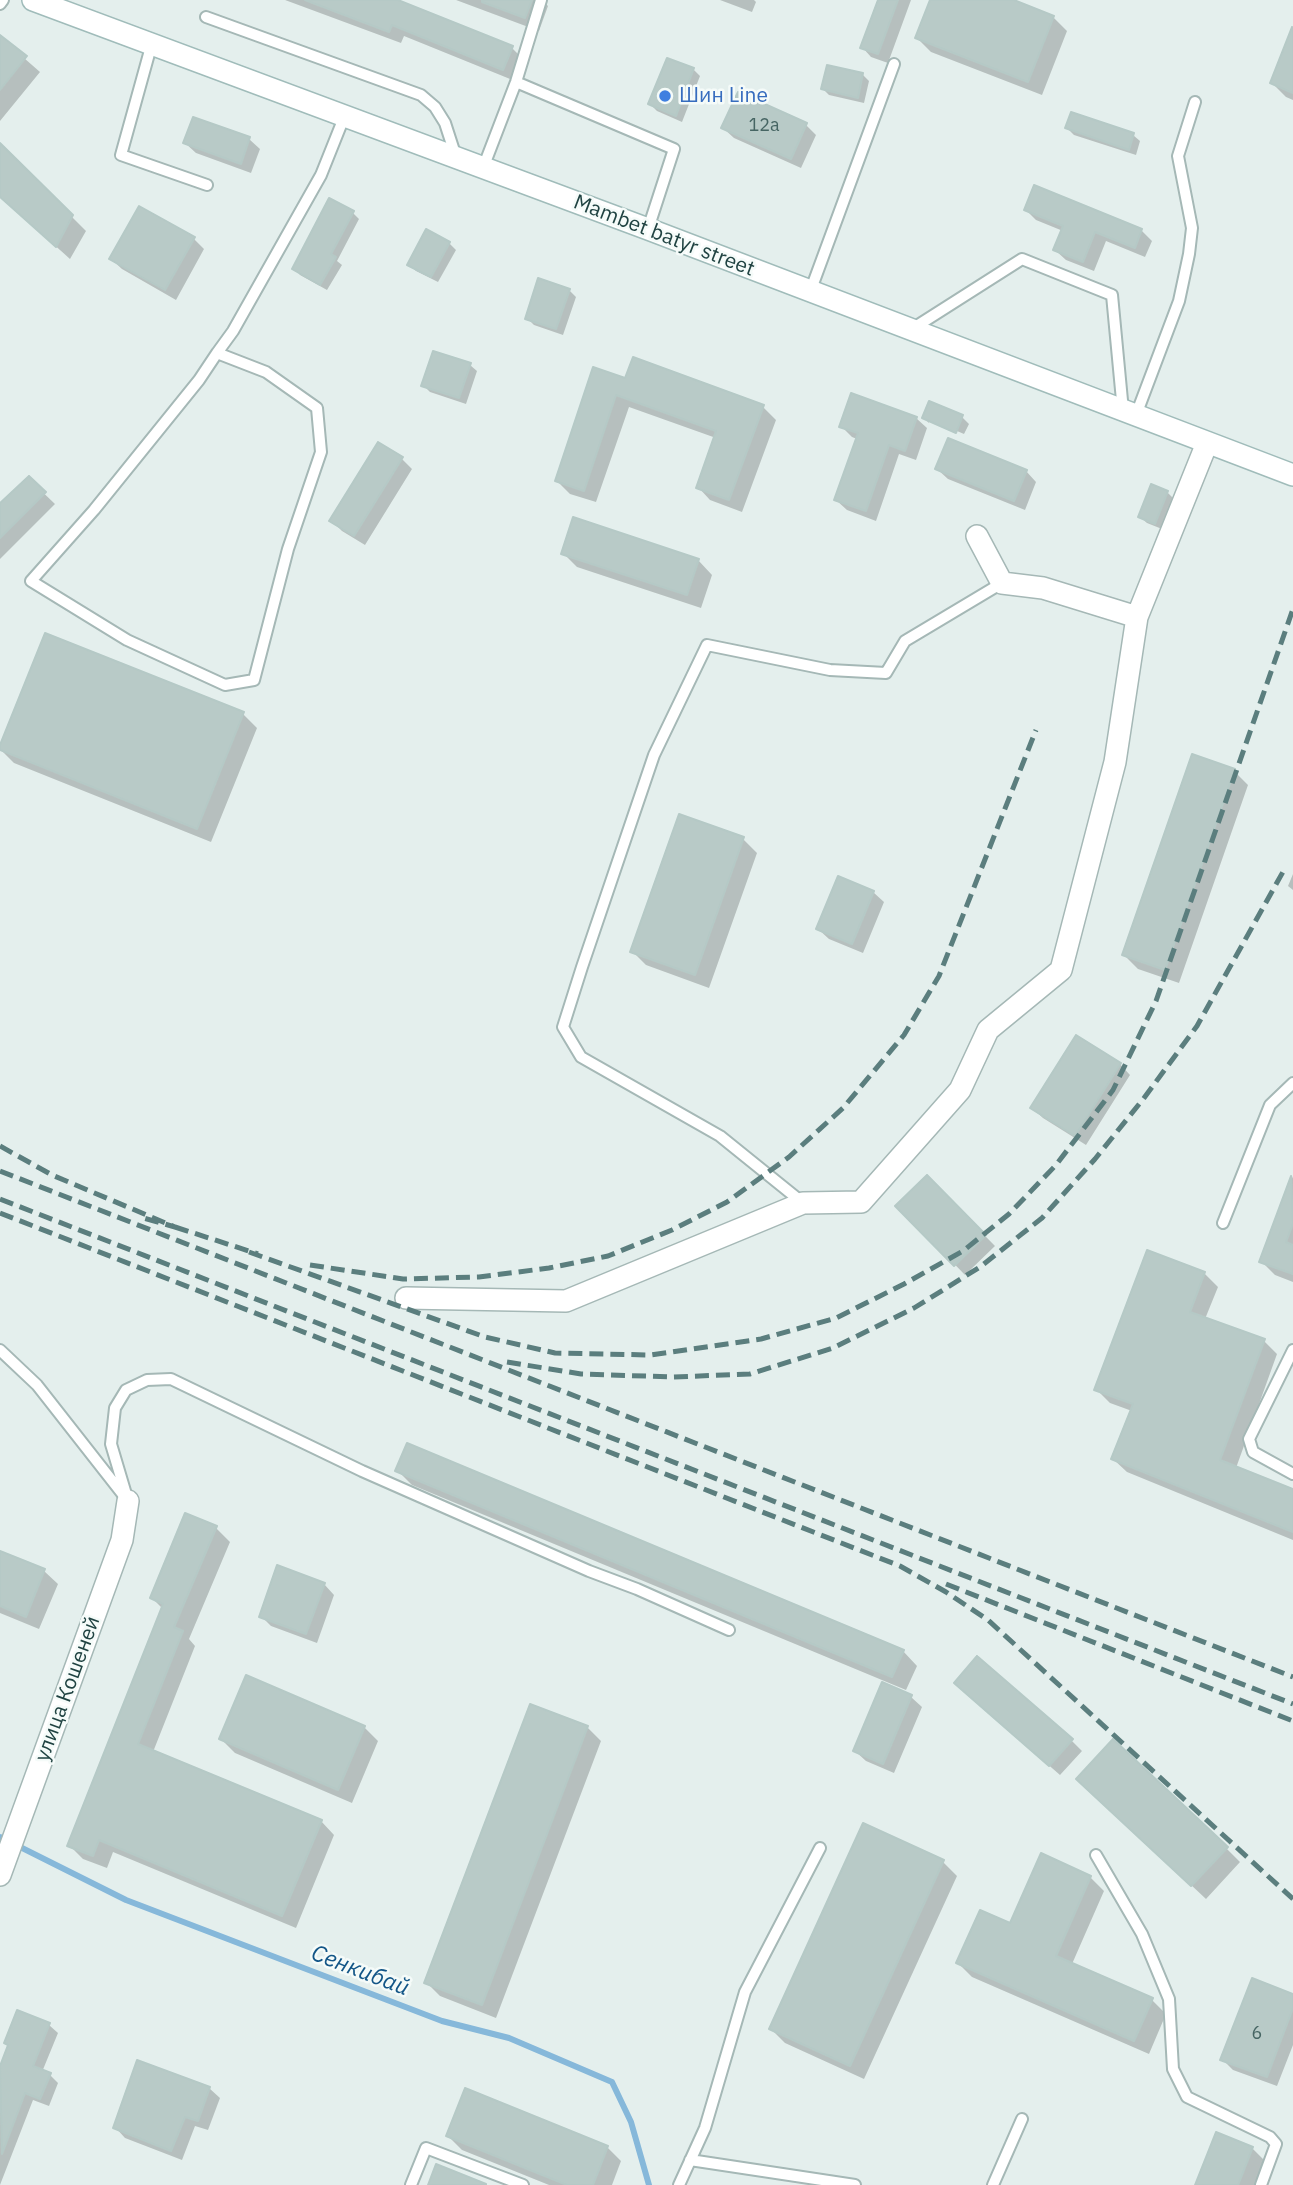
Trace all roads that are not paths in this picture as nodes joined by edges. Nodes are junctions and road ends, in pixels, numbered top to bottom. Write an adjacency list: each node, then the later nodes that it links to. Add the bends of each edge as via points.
1 (33, 0): 4 (street, Mambet batyr street)
2 (541, 0): 6 (lane)
3 (206, 17): 9 (lane, via 421,95 445,123)
4 (152, 43): 8 (street, Mambet batyr street); 11 (lane, via 121,155)
5 (894, 64): 13 (lane)
6 (516, 82): 10 (lane); 12 (lane, via 674,149)
7 (1195, 102): 16 (lane, via 1178,156 1192,228 1189,254 1179,300)
8 (345, 116): 9 (street, Mambet batyr street); 15 (lane, via 321,175)
9 (456, 158): 10 (street, Mambet batyr street)
10 (483, 168): 12 (street, Mambet batyr street)
11 (207, 185)
12 (648, 229): 13 (street, Mambet batyr street)
13 (810, 292): 14 (street, Mambet batyr street)
14 (910, 330): 16 (street, Mambet batyr street); 16 (lane, via 1022,259 1112,295)
15 (217, 353): 15 (lane, via 266,372 317,408 321,452 288,549 254,680 225,685 127,640 31,581 94,510)
16 (1129, 413): 17 (street, Mambet batyr street)
17 (1206, 443): 18 (street, Mambet batyr street); 21 (street)
18 (1293, 475)
19 (977, 536): 20 (street)
20 (1002, 583): 21 (street, via 1043,588); 23 (lane, via 905,641 886,673 830,670 707,645 654,755 582,967 563,1027 581,1057 720,1136)
21 (1137, 617): 23 (street, via 1115,762 1061,970 988,1030 960,1090 861,1202)
22 (1293, 1083): 24 (lane, via 1270,1105)
23 (803, 1203): 25 (street, via 566,1301)
24 (1223, 1223)
25 (405, 1298)
26 (0, 1350): 29 (lane, via 37,1385)
27 (1293, 1350): 28 (lane, via 1250,1439 1253,1452)
28 (1293, 1474)
29 (128, 1501): 30 (lane, via 111,1444 115,1408 126,1391 147,1380 171,1379 362,1471); 33 (street, улица Кошеней, via 122,1540)
30 (729, 1630)
31 (820, 1847): 35 (lane, via 745,1992 705,2128)
32 (1096, 1855): 41 (lane, via 1142,1934 1169,1998 1173,2069 1188,2097 1276,2144)
33 (0, 1875)
34 (1022, 2119): 40 (lane)
35 (690, 2160): 38 (lane); 39 (lane)
36 (411, 2185): 37 (lane, via 426,2148)
37 (523, 2185)
38 (678, 2185)
39 (855, 2185)
40 (993, 2185)
41 (1261, 2185)

